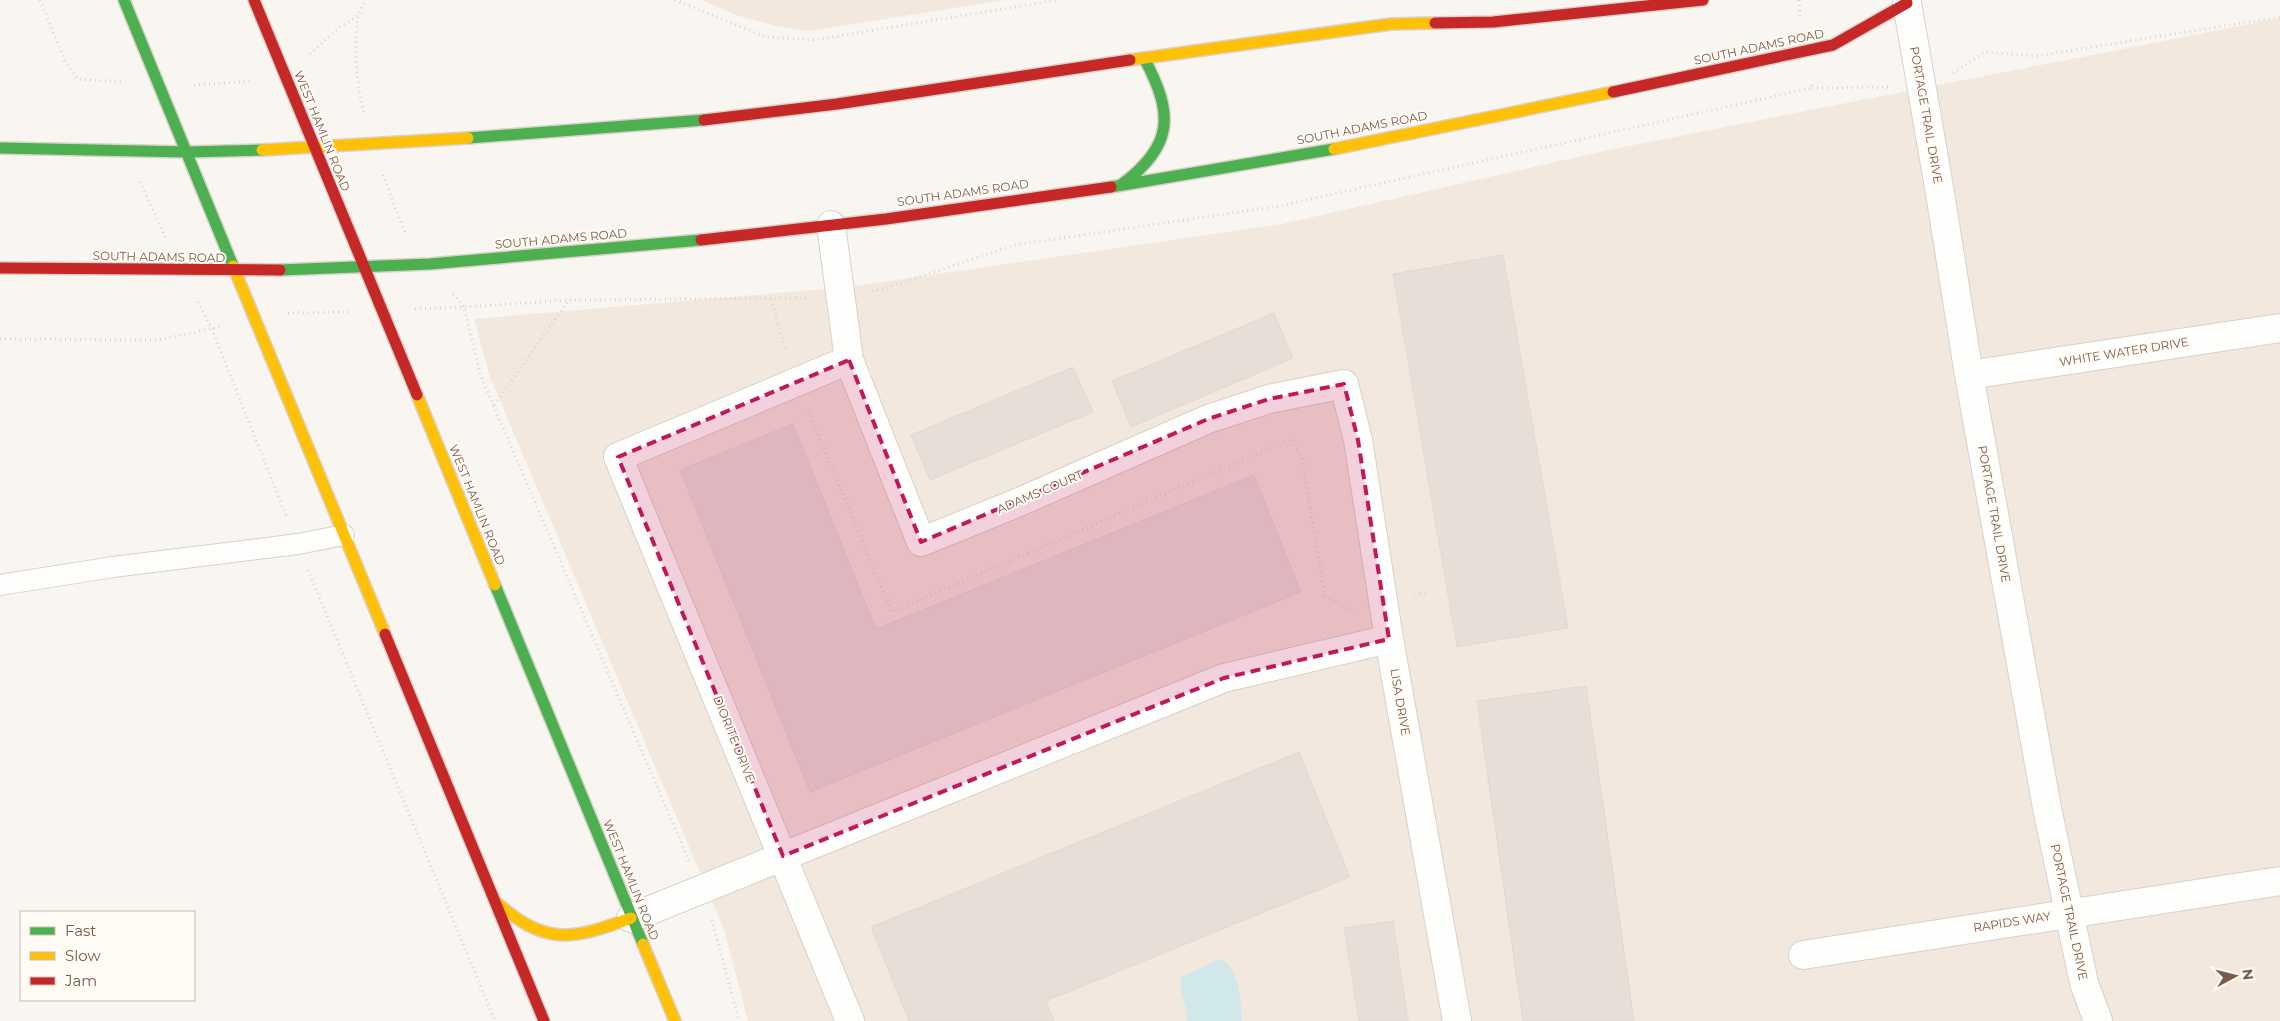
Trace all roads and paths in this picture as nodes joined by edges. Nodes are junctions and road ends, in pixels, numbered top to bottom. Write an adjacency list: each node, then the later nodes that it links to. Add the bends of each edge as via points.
1 (40, 0): 13 (path, via 65,61)
2 (124, 0): 22 (main road)
3 (254, 0): 21 (main road, WEST HAMLIN ROAD)
4 (366, 0): 9 (path)
5 (675, 0): 6 (path, via 766,37 814,40)
6 (1058, 0)
7 (1703, 0): 12 (main road, via 1492,22 1391,24)
8 (1905, 2): 16 (street, PORTAGE TRAIL DRIVE); 25 (main road, SOUTH ADAMS ROAD, via 1833,46 1340,148)
9 (358, 16): 11 (path); 19 (path)
10 (2280, 17): 16 (path, via 2036,56 1985,52 1947,77)
11 (305, 57)
12 (1144, 58): 21 (main road, via 742,117); 25 (main road, via 1160,90 1164,128 1158,148 1145,166)
13 (78, 79)
14 (262, 80): 17 (path)
15 (1810, 80): 18 (path)
16 (1921, 83): 18 (path, via 1895,87); 39 (street, PORTAGE TRAIL DRIVE)
17 (184, 86)
18 (1812, 88): 32 (path, via 1279,206 1015,245 882,289)
19 (360, 98)
20 (0, 148): 22 (main road)
21 (314, 148): 22 (main road); 29 (main road, WEST HAMLIN ROAD)
22 (187, 152): 31 (main road)
23 (380, 166): 28 (path)
24 (140, 181): 27 (path)
25 (1121, 185): 26 (main road, SOUTH ADAMS ROAD)
26 (831, 225): 29 (main road, SOUTH ADAMS ROAD, via 702,240); 32 (street, ADAMS COURT)
27 (167, 240)
28 (408, 240)
29 (363, 267): 31 (main road, SOUTH ADAMS ROAD); 51 (main road, WEST HAMLIN ROAD)
30 (0, 268): 31 (main road, SOUTH ADAMS ROAD)
31 (236, 272): 42 (main road)
32 (840, 295): 33 (path); 38 (street, ADAMS COURT)
33 (569, 300): 41 (path); 41 (path, via 464,307 480,374)
34 (358, 312): 35 (path)
35 (285, 313)
36 (2280, 328): 39 (street, WHITE WATER DRIVE)
37 (0, 339): 43 (path, via 158,340 212,329)
38 (849, 360): 40 (street, ADAMS COURT, via 921,542 1208,419 1269,399); 46 (street, DIORITE DRIVE, via 618,457)
39 (1968, 376): 50 (street, PORTAGE TRAIL DRIVE, via 2047,808)
40 (1344, 384): 45 (street, LISA DRIVE, via 1358,440)
41 (494, 406): 48 (path, via 684,846)
42 (344, 535): 43 (lane); 49 (main road)
43 (298, 544): 44 (lane, via 112,567); 53 (path)
44 (0, 585)
45 (1389, 639): 46 (street, via 1224,678); 58 (street, LISA DRIVE)
46 (782, 856): 48 (street); 57 (street, DIORITE DRIVE)
47 (2280, 881): 50 (street, RAPIDS WAY)
48 (700, 891): 51 (street); 56 (path, via 713,924)
49 (492, 897): 51 (main road, via 527,928 546,934 569,936 591,933); 54 (main road)
50 (2070, 913): 52 (street, RAPIDS WAY); 59 (street, PORTAGE TRAIL DRIVE, via 2084,983)
51 (631, 918): 55 (main road, WEST HAMLIN ROAD)
52 (1803, 955)
53 (495, 1021)
54 (544, 1021)
55 (675, 1021)
56 (739, 1021)
57 (850, 1021)
58 (1457, 1021)
59 (2098, 1021)

